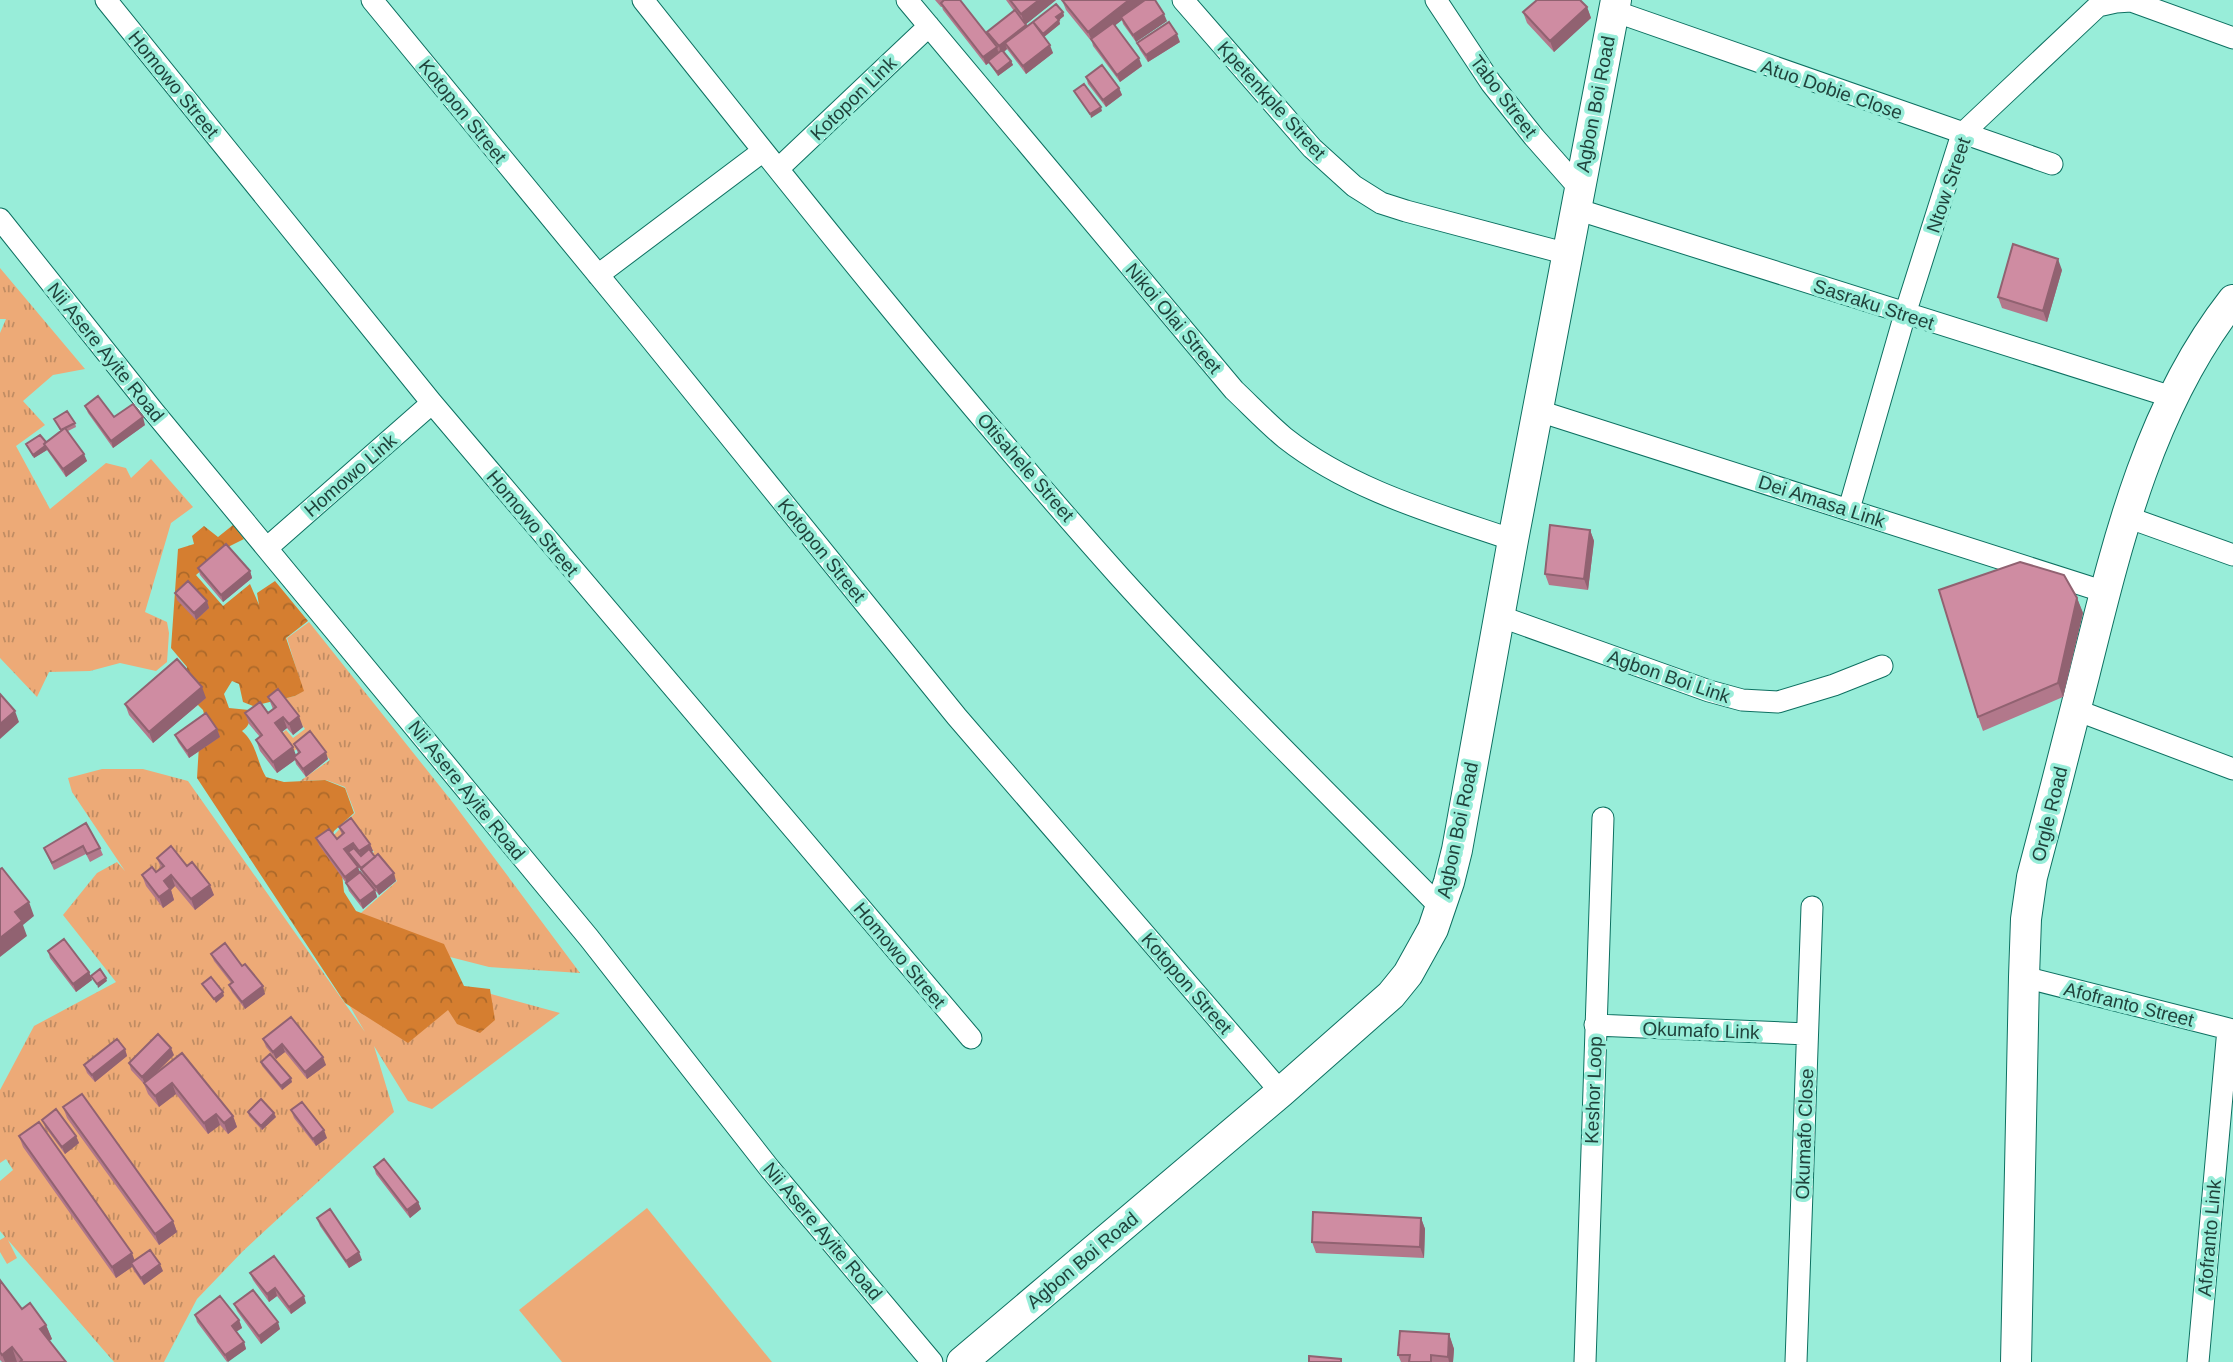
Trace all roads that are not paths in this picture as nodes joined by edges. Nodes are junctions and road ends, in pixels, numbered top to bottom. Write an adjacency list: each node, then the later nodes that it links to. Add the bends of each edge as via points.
1 (106, 0): 21 (street, Homowo Street)
2 (372, 0): 17 (street, Kotopon Street)
3 (643, 0): 11 (street, Otisahele Street)
4 (907, 0): 8 (street, Nikoi Olai Street)
5 (1183, 0): 16 (street, Kpetenkple Street, via 1292,127 1354,186 1381,203 1406,211)
6 (1436, 0): 14 (street, Tabo Street)
7 (1615, 6): 10 (street, Atuo Dobie Close); 14 (street, Agbon Boi Road)
8 (929, 26): 13 (street, Kotopon Link); 25 (street, Nikoi Olai Street, via 1234,390 1284,437 1392,498)
9 (2233, 38): 10 (street, Ntow Street, via 2131,1 2098,6)
10 (1962, 134): 12 (street, Atuo Dobie Close); 18 (street, Ntow Street)
11 (763, 151): 13 (street, Otisahele Street); 17 (street)
12 (2052, 164)
13 (778, 169): 35 (street, Otisahele Street, via 920,344 1118,574)
14 (1576, 206): 16 (street, Agbon Boi Road); 18 (street, Sasraku Street)
15 (0, 219): 26 (street, Nii Asere Ayite Road)
16 (1568, 254): 22 (street, Agbon Boi Road)
17 (598, 275): 41 (street, Kotopon Street, via 957,717)
18 (1905, 314): 20 (street, Sasraku Street); 23 (street, Ntow Street)
19 (2228, 316): 20 (street, Orgle Road)
20 (2172, 397): 24 (street, Orgle Road)
21 (432, 404): 26 (street, Homowo Link); 40 (street, Homowo Street)
22 (1539, 411): 23 (street, Dei Amasa Link); 25 (street, Agbon Boi Road)
23 (1849, 509): 28 (street, Dei Amasa Link)
24 (2127, 517): 27 (street); 28 (street, Orgle Road)
25 (1513, 540): 29 (street, Agbon Boi Road)
26 (268, 547): 42 (street, Nii Asere Ayite Road, via 589,938 770,1169)
27 (2233, 555)
28 (2105, 592): 31 (street, Orgle Road)
29 (1499, 616): 30 (street, Agbon Boi Link, via 1742,700 1778,702); 35 (street, Agbon Boi Road, via 1457,850)
30 (1882, 666)
31 (2076, 710): 32 (street); 36 (street, Orgle Road, via 2032,877)
32 (2233, 769)
33 (1603, 818): 37 (street, Keshor Loop)
34 (1812, 906): 39 (street, Okumafo Close)
35 (1440, 907): 41 (street, Agbon Boi Road, via 1423,951 1391,995)
36 (2024, 977): 38 (street, Afofranto Street); 46 (street, Orgle Road)
37 (1595, 1025): 39 (street, Okumafo Link); 44 (street, Keshor Loop)
38 (2231, 1030): 47 (street, Afofranto Link)
39 (1807, 1034): 45 (street, Okumafo Close)
40 (971, 1038)
41 (1282, 1091): 43 (street, Agbon Boi Road)
42 (932, 1362)
43 (962, 1362)
44 (1585, 1362)
45 (1796, 1362)
46 (2016, 1362)
47 (2198, 1362)

